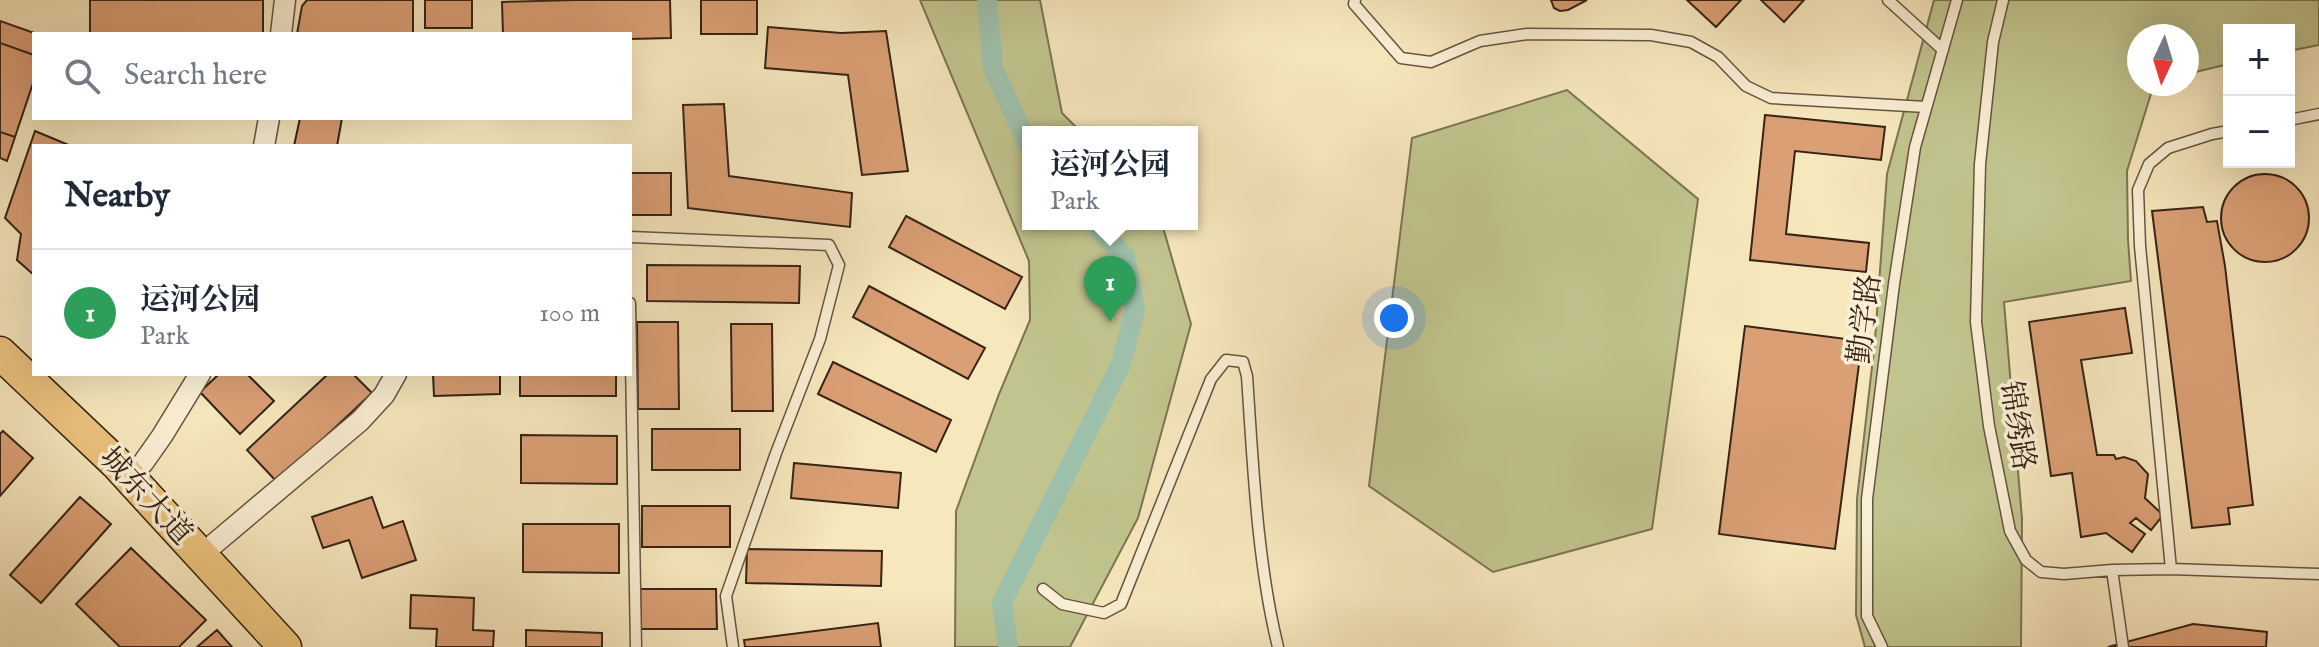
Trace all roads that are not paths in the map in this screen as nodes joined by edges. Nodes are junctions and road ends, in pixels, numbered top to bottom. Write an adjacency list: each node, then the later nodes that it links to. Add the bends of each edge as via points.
1 (285, 0): 6 (street)
2 (1355, 0): 8 (lane, via 1401,58 1431,62 1480,41 1527,34 1651,35 1691,42 1718,57 1746,86 1771,98)
3 (1888, 0): 7 (lane)
4 (1957, 0): 7 (lane, 勤学路)
5 (2003, 0): 25 (lane, 锦绣路, via 1993,42 1980,164 1976,322 1989,426 2010,531 2026,560 2041,572)
6 (281, 32)
7 (1943, 50): 8 (lane, 勤学路)
8 (1926, 107): 33 (lane, 勤学路, via 1896,269 1867,499 1867,616)
9 (2319, 114): 10 (lane)
10 (2295, 119)
11 (269, 120): 13 (street)
12 (2223, 132): 24 (lane, via 2168,148 2149,164 2138,190)
13 (264, 144)
14 (632, 237): 31 (lane, via 829,245 839,265 820,339 726,596)
15 (0, 329): 17 (main road)
16 (0, 353): 28 (main road, 城东大道, via 116,463)
17 (32, 359)
18 (50, 376): 22 (main road, 城东大道)
19 (199, 376): 22 (street)
20 (395, 376): 23 (street, via 360,421)
21 (631, 376): 30 (lane)
22 (143, 463): 23 (main road, 城东大道)
23 (214, 544): 29 (main road, 城东大道)
24 (2171, 569): 25 (lane, 锦绣路); 26 (lane, 锦绣路)
25 (2112, 570): 34 (lane)
26 (2319, 574)
27 (1043, 589): 32 (lane, via 1062,604 1104,613 1121,604 1211,379 1226,360 1243,362)
28 (285, 647)
29 (309, 647)
30 (636, 647)
31 (733, 647)
32 (1278, 647)
33 (1882, 647)
34 (2123, 647)

